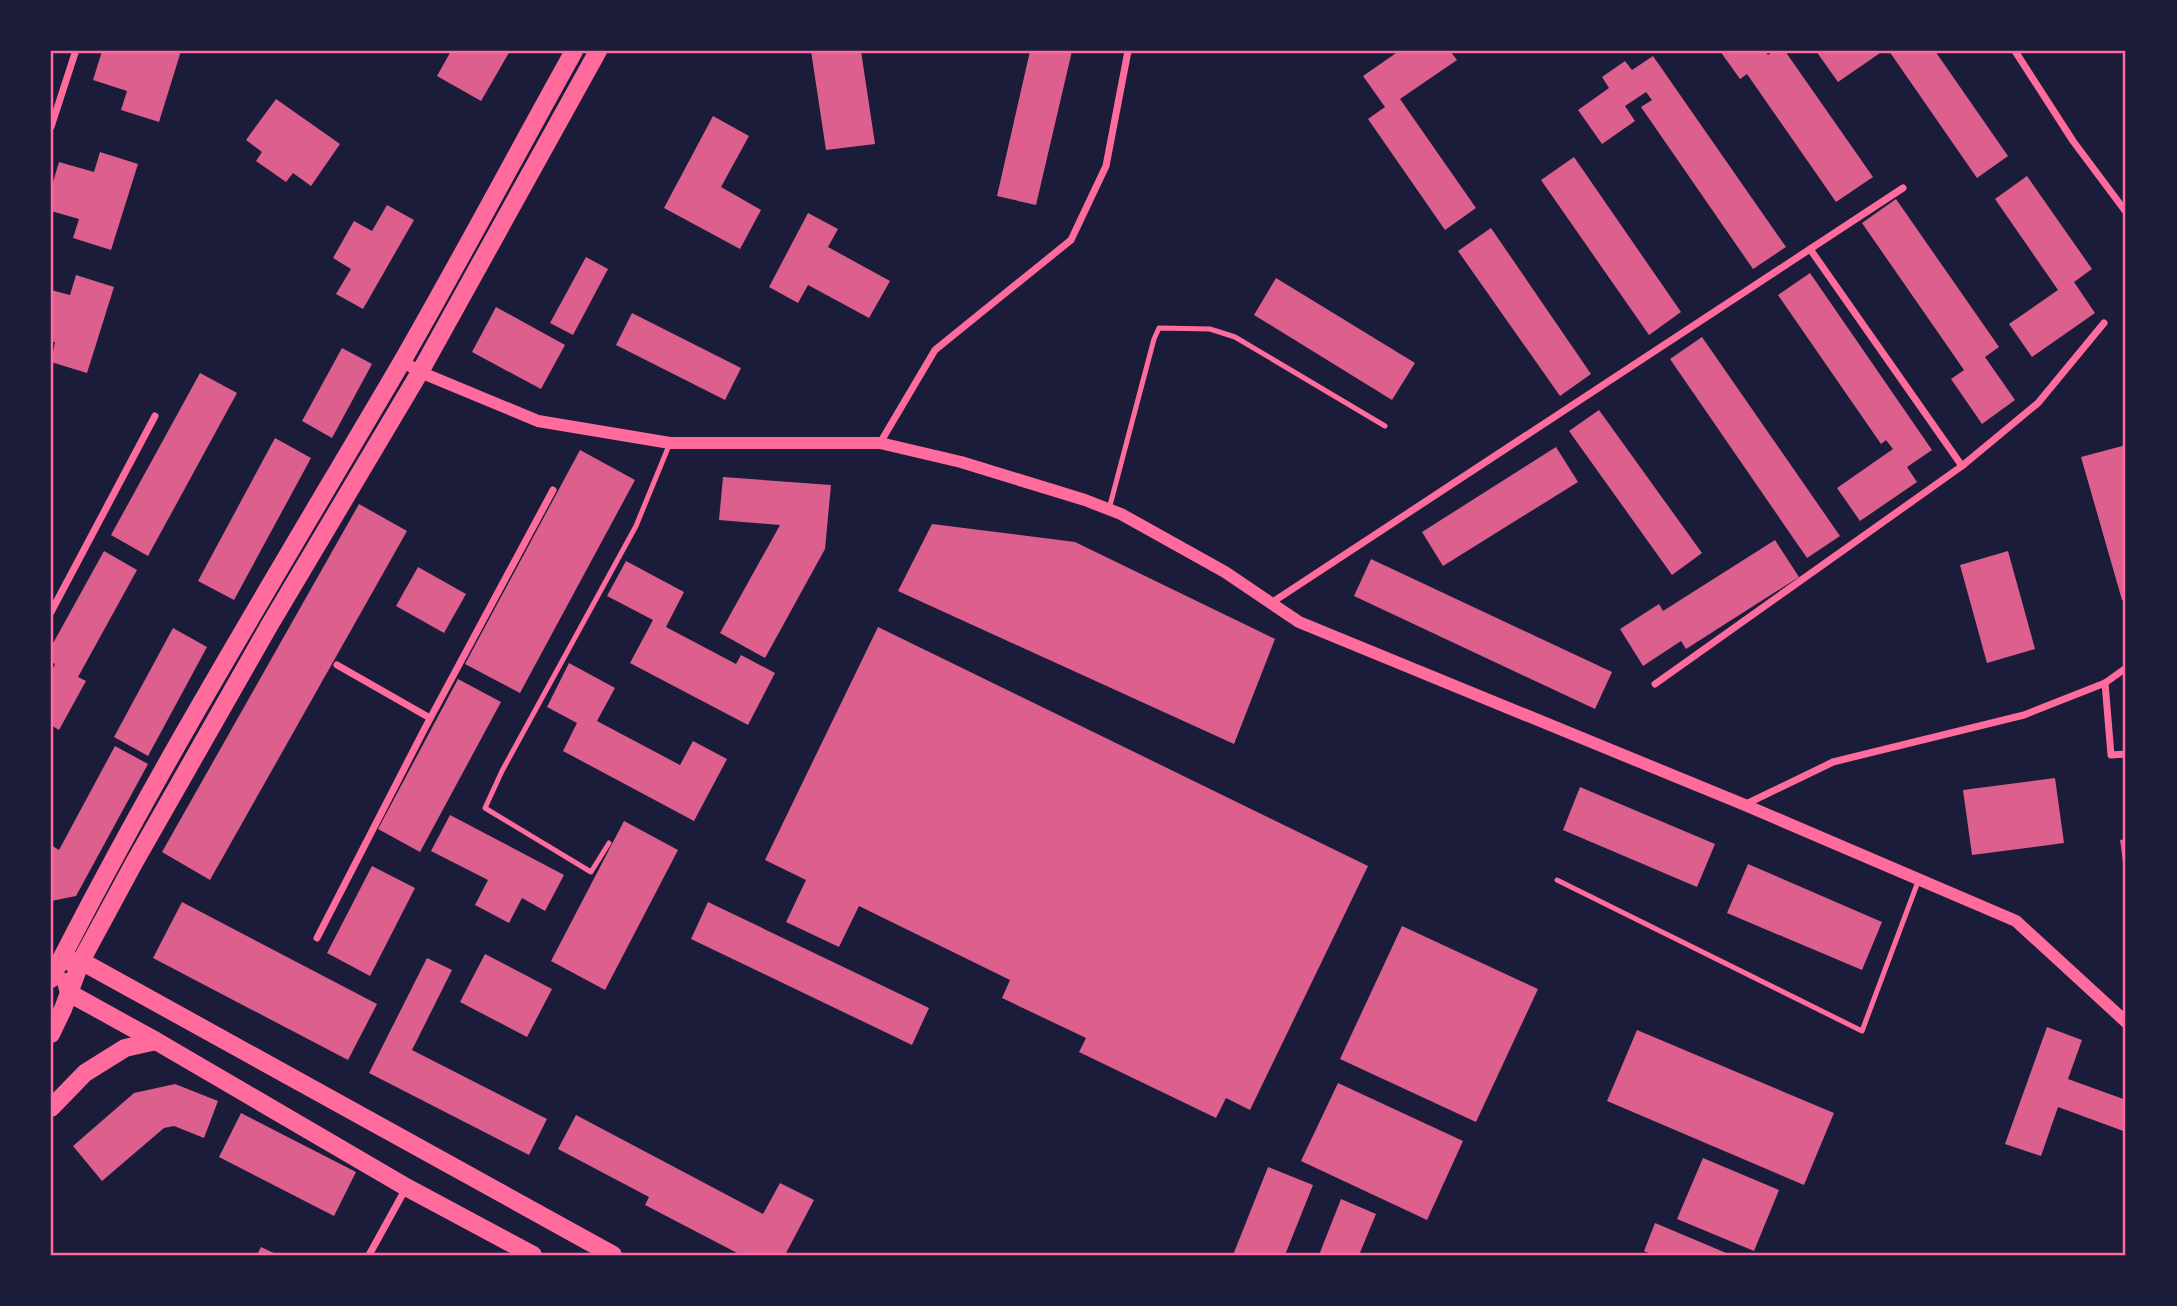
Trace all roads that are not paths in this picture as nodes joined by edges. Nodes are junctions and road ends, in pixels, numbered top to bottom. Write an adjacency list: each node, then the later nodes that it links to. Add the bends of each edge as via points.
1 (574, 51): 11 (main road)
2 (598, 51): 12 (main road)
3 (1128, 51): 16 (street, via 1106,166 1070,240 935,350)
4 (2015, 51): 8 (street)
5 (75, 53): 6 (street)
6 (51, 127)
7 (1903, 188): 9 (street)
8 (2126, 212)
9 (1810, 248): 17 (street); 20 (street)
10 (2104, 323): 17 (street, via 2038,403)
11 (402, 361): 12 (street); 33 (main road)
12 (419, 372): 15 (street, via 538,421); 34 (main road, via 275,630)
13 (155, 416): 21 (street)
14 (1385, 426): 19 (lane, via 1235,337 1210,329 1159,328)
15 (670, 443): 16 (street); 29 (lane, via 636,526 485,808 591,872)
16 (880, 443): 19 (street, via 961,461)
17 (1962, 467): 25 (street)
18 (552, 490): 26 (street)
19 (1109, 509): 20 (street, via 1225,572)
20 (1271, 603): 28 (street, via 1299,622)
21 (51, 612)
22 (337, 665): 26 (street)
23 (2126, 668): 24 (street)
24 (2105, 683): 27 (street, via 2111,755); 28 (street, via 2024,715 1833,762)
25 (1655, 684)
26 (430, 718): 32 (street)
27 (2126, 754)
28 (1745, 805): 30 (street)
29 (608, 843)
30 (1919, 879): 31 (lane, via 1862,1031); 37 (street, via 2016,921)
31 (1558, 880)
32 (317, 938)
33 (55, 960): 34 (main road); 35 (main road); 36 (main road)
34 (81, 961): 36 (main road); 44 (main road)
35 (51, 979)
36 (69, 993): 38 (main road); 39 (main road)
37 (2126, 1022)
38 (51, 1034)
39 (156, 1041): 40 (main road, via 125,1048 105,1060 85,1073); 41 (main road)
40 (51, 1108)
41 (406, 1187): 42 (street); 43 (main road)
42 (369, 1255)
43 (533, 1255)
44 (613, 1255)

